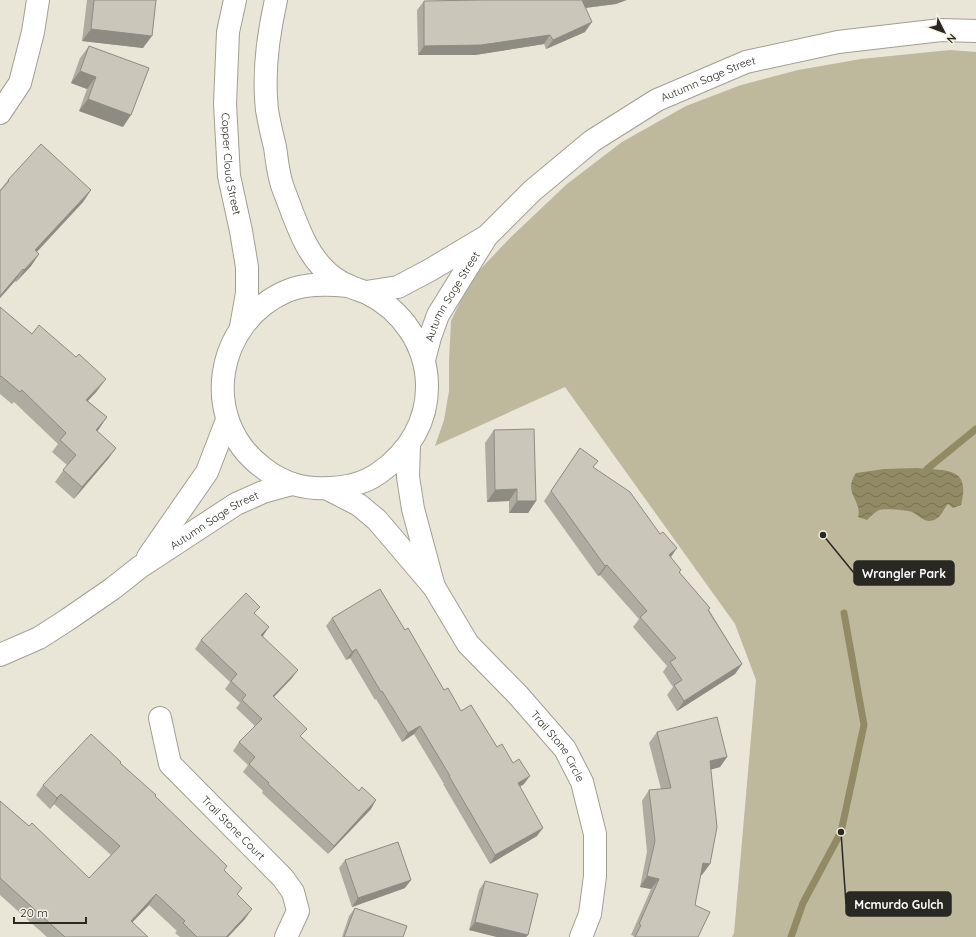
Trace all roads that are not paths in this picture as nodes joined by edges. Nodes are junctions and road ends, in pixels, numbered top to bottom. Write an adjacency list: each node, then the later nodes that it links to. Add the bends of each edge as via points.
1 (38, 0): 5 (street, via 20,83)
2 (235, 0): 8 (street, Copper Cloud Street, via 228,32 225,104 229,176 247,267 247,293)
3 (276, 0): 7 (street, via 271,19 266,66 267,109 282,184 308,248 331,276)
4 (976, 31): 6 (street, Autumn Sage Street, via 941,30 838,42 746,62 657,100 592,141 532,191)
5 (0, 113)
6 (487, 236): 7 (street, Autumn Sage Street, via 402,284 382,291); 9 (street, Autumn Sage Street, via 438,316)
7 (357, 289): 8 (street, via 330,284 309,285 289,290 270,299); 9 (street, via 386,304 403,319 416,338)
8 (241, 327): 10 (street, via 225,362 222,382)
9 (424, 360): 11 (street, via 426,404)
10 (227, 420): 12 (street, via 238,442 252,460 271,474); 14 (street, Autumn Sage Street, via 207,472)
11 (409, 445): 13 (street, via 393,463 374,477 351,486); 15 (street, Trail Stone Circle, via 408,477 413,509)
12 (292, 484): 13 (street); 14 (street, Autumn Sage Street, via 263,492 236,504)
13 (328, 489): 15 (street, Trail Stone Circle, via 359,505 377,520)
14 (140, 567): 16 (street, Autumn Sage Street, via 112,590 39,638)
15 (434, 587): 19 (street, Trail Stone Circle, via 468,644 518,695 565,749 582,782 595,834 595,876 590,914)
16 (0, 655)
17 (160, 718): 18 (street, Trail Stone Court, via 170,764 283,878 293,892 298,911)
18 (286, 937)
19 (581, 937)

